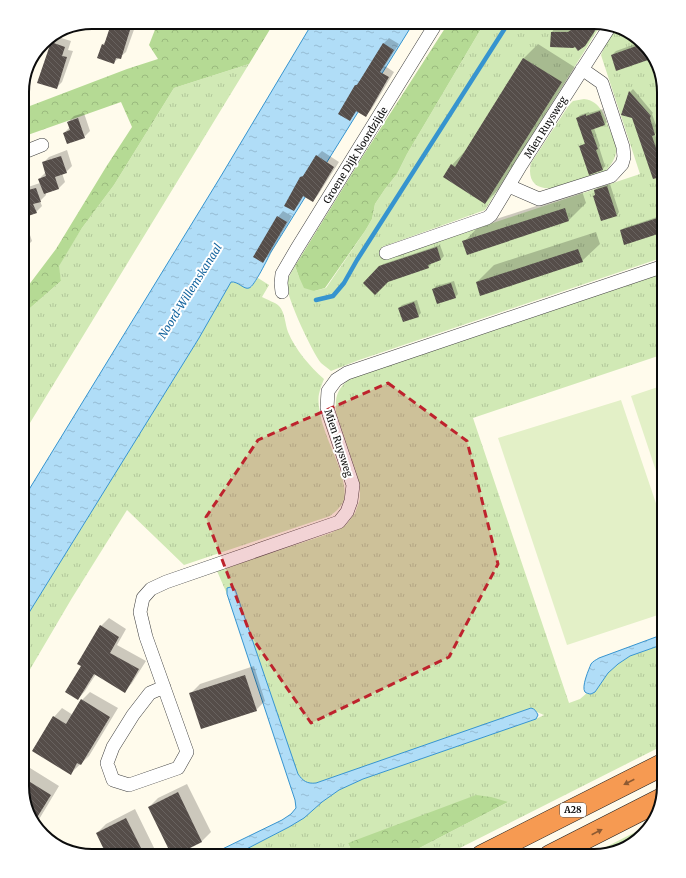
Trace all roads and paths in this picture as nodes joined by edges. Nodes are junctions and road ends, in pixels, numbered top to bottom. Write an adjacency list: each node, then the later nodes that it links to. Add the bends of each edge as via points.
1 (433, 29): 9 (street, Groene Dijk Noordzijde, via 282,274)
2 (607, 31): 3 (street, Mien Ruysweg)
3 (582, 69): 6 (street, Mien Ruysweg); 6 (street, via 602,83 623,147 622,164 611,176 539,199)
4 (42, 145): 5 (street)
5 (29, 150)
6 (509, 186): 7 (street, Mien Ruysweg, via 487,218)
7 (386, 253)
8 (657, 268): 10 (street, Mien Ruysweg, via 347,373 336,380 328,391 326,408 353,485 347,512 339,522 151,589 143,598 140,612)
9 (282, 292)
10 (164, 687): 10 (street, Mien Ruysweg, via 187,752 178,768 129,786 113,780 107,763 113,748 150,693)
11 (657, 768): 13 (highway, A28, one-way to 13)
12 (655, 803): 14 (highway, one-way to 12)
13 (496, 849)
14 (564, 849)

